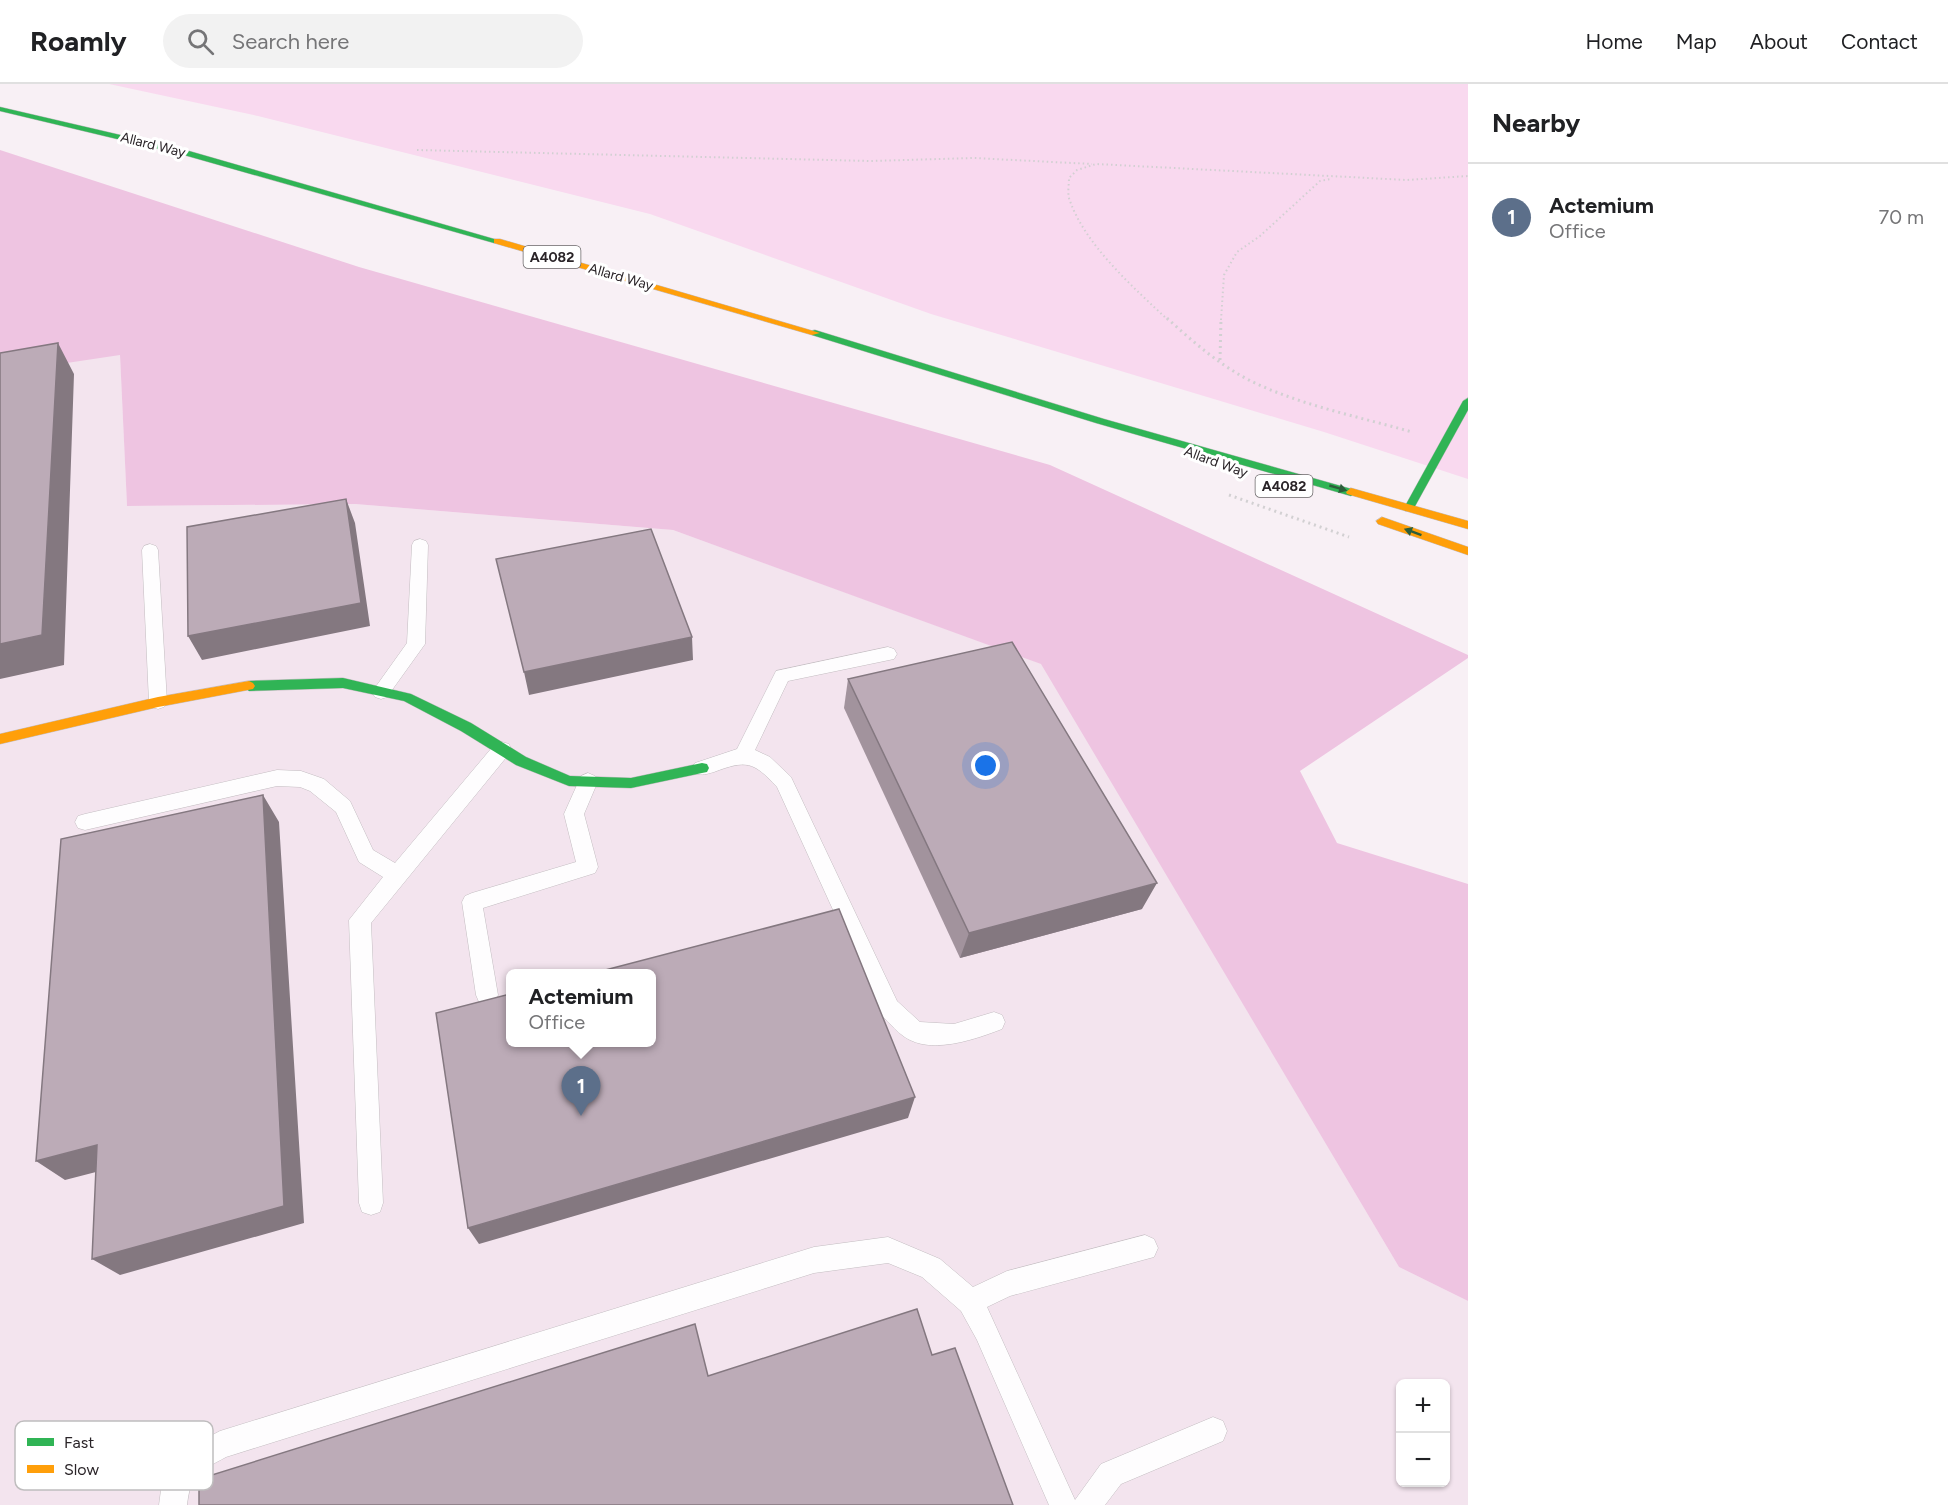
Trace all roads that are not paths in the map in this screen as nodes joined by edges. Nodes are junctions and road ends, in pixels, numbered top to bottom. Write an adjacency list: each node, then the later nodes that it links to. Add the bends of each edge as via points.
1 (0, 109): 3 (main road, Allard Way / A4082, via 186,153 397,212 780,322)
2 (1468, 401): 5 (main road)
3 (1100, 421): 4 (main road, Allard Way / A4082); 5 (main road, Allard Way / A4082, one-way to 5)
4 (1300, 492)
5 (1410, 508): 7 (main road, Allard Way / A4082)
6 (1368, 516): 10 (main road, one-way to 6)
7 (1468, 525)
8 (420, 545): 12 (lane, via 416,644)
9 (150, 550): 13 (lane)
10 (1468, 552)
11 (888, 654): 16 (lane, via 782,676)
12 (381, 692): 13 (main road, via 343,683 262,684); 15 (main road, via 407,697)
13 (158, 702): 14 (main road)
14 (0, 739)
15 (502, 749): 18 (main road, via 569,781); 20 (lane)
16 (744, 754): 17 (lane); 22 (lane, via 767,762 784,782 889,1008 915,1032 954,1035)
17 (702, 768): 18 (main road, via 631,783)
18 (588, 781): 21 (lane, via 574,814 588,867 472,902)
19 (85, 822): 20 (lane, via 277,778 301,779 317,785 343,807 366,856)
20 (398, 875): 23 (lane, via 360,920)
21 (487, 995)
22 (994, 1022)
23 (371, 1203)
24 (1145, 1248): 25 (lane, via 1008,1284)
25 (970, 1302): 27 (lane, via 931,1268 888,1250 814,1260); 30 (lane)
26 (1213, 1431): 31 (lane, via 1111,1474)
27 (213, 1449)
28 (175, 1490): 29 (lane)
29 (173, 1505)
30 (1063, 1505)
31 (1088, 1505)

